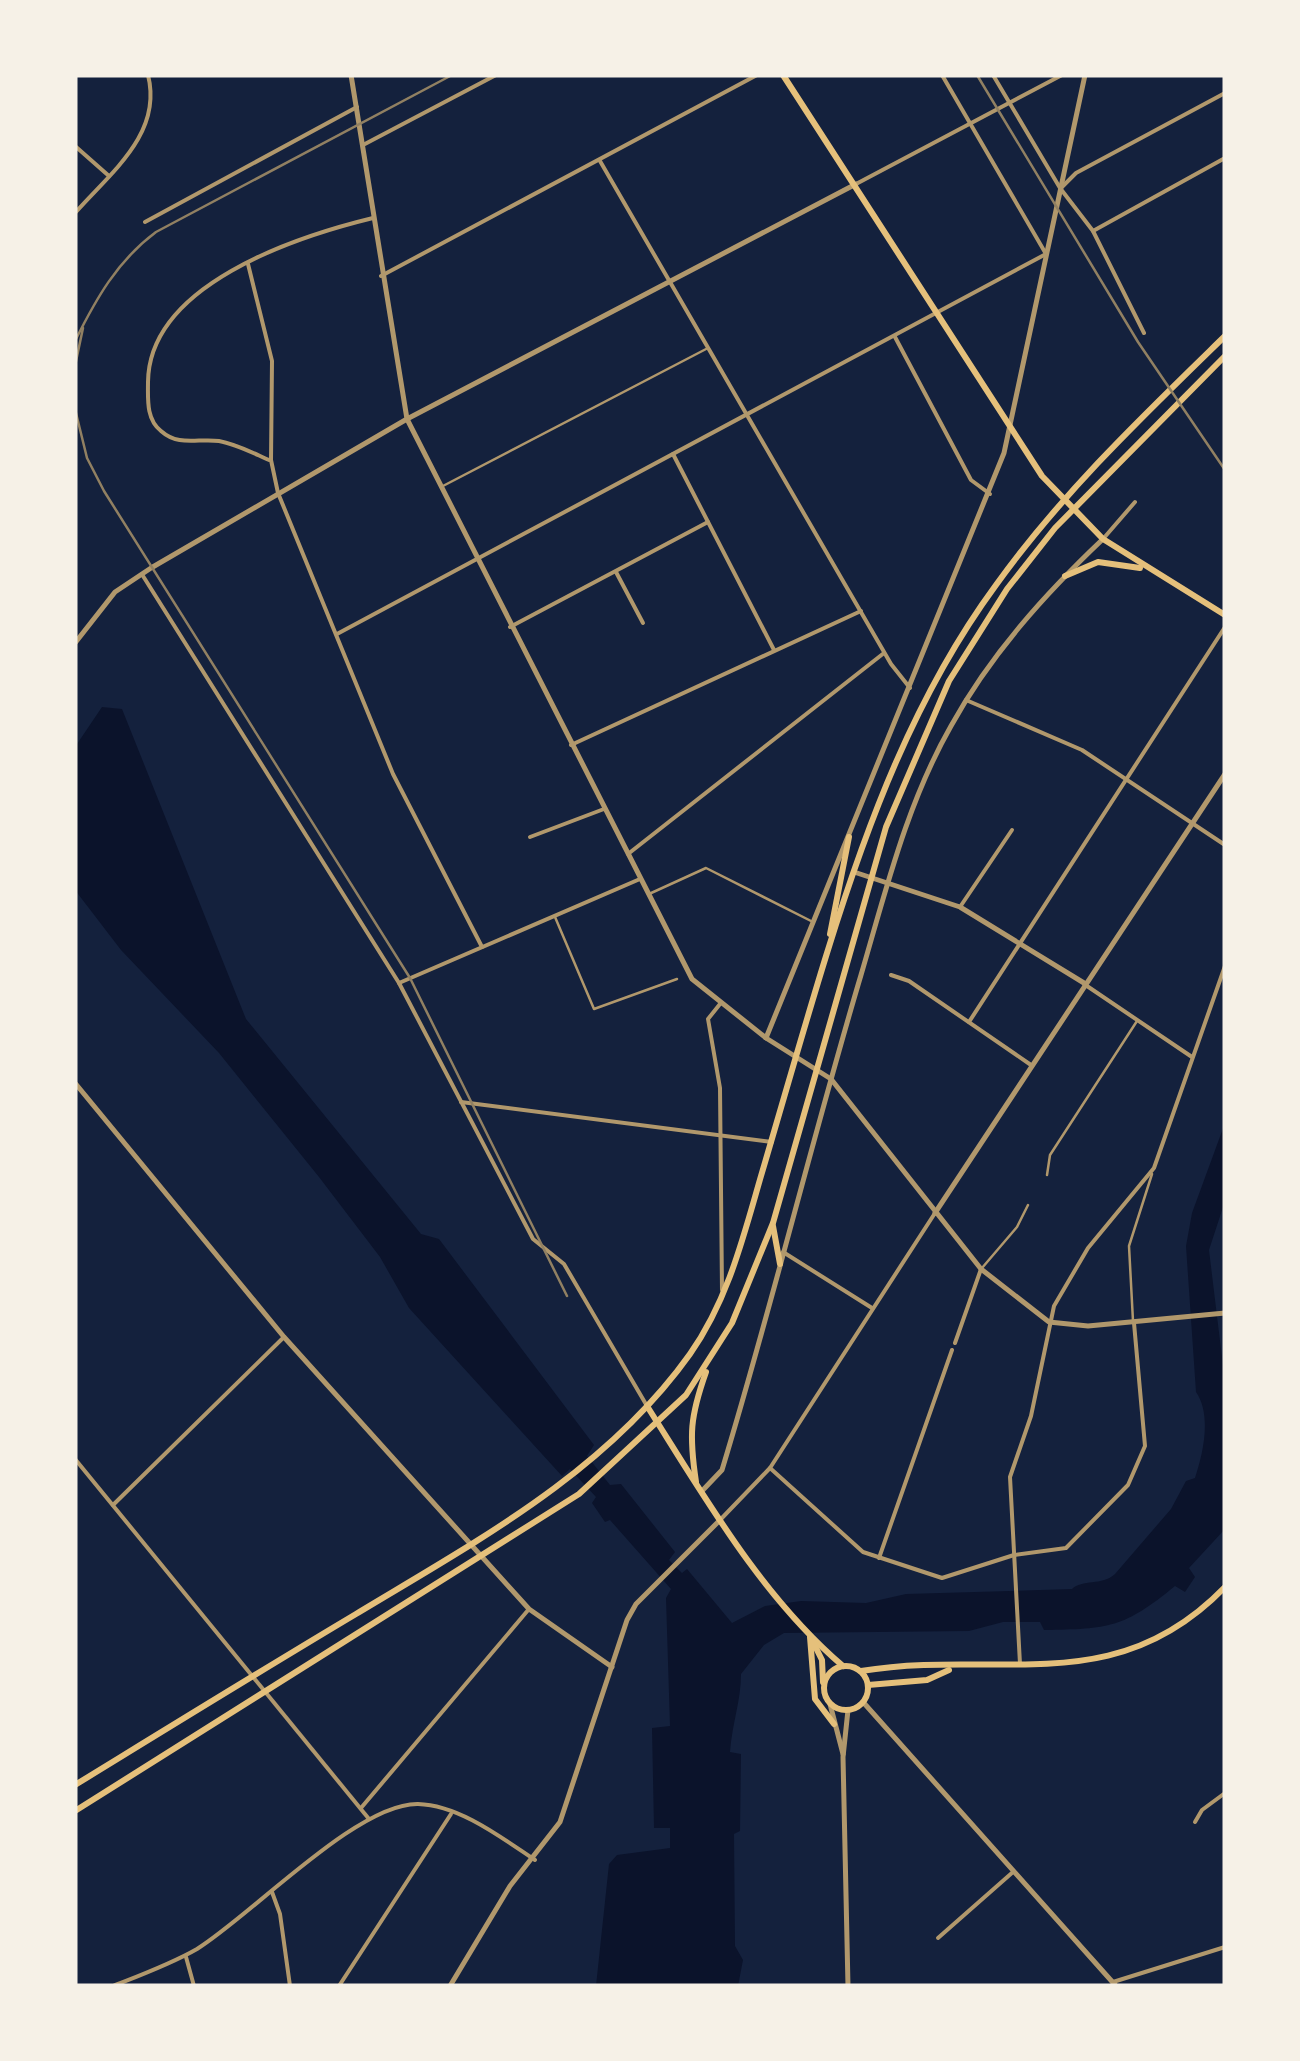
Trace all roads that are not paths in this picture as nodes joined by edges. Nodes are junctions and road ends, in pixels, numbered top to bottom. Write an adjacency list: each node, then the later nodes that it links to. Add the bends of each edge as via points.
1 (148, 75): 18 (street, via 152,108 146,128)
2 (351, 75): 12 (street)
3 (496, 75): 14 (street)
4 (758, 75): 17 (street)
5 (783, 75): 19 (main road)
6 (942, 75): 13 (street)
7 (993, 75): 11 (street)
8 (1062, 75): 11 (street)
9 (1085, 75): 20 (street)
10 (1225, 93): 20 (street, via 1076,173)
11 (1010, 104): 13 (street); 20 (street)
12 (357, 106): 14 (street); 23 (street)
13 (971, 124): 19 (street); 25 (street)
14 (363, 144): 22 (street)
15 (75, 146): 18 (street)
16 (1225, 158): 24 (street)
17 (600, 161): 27 (street); 28 (street)
18 (109, 176): 21 (street)
19 (856, 184): 28 (street); 29 (main road)
20 (1060, 188): 24 (street); 25 (street)
21 (75, 213)
22 (373, 218): 26 (street); 27 (street)
23 (145, 222)
24 (1093, 231): 30 (street)
25 (1046, 254): 29 (street); 37 (street)
26 (248, 264): 39 (street, via 272,361); 39 (street, via 194,294 173,315 151,360 149,412 158,429 177,440 219,441)
27 (381, 276): 36 (street)
28 (669, 282): 33 (street); 36 (street)
29 (938, 314): 32 (street); 37 (main road)
30 (1144, 334)
31 (1225, 336): 72 (main road, via 1080,482 992,589 912,726)
32 (895, 337): 35 (street); 42 (street, via 971,480)
33 (708, 348): 35 (street); 40 (lane)
34 (1225, 356): 73 (main road, via 1101,478 1008,589 926,727)
35 (747, 416): 38 (street); 51 (street)
36 (407, 419): 40 (street); 41 (street)
37 (1008, 426): 42 (street); 45 (main road, via 1042,476)
38 (673, 454): 44 (street); 46 (street)
39 (271, 460): 41 (street)
40 (440, 488): 46 (street)
41 (278, 494): 49 (street); 56 (street)
42 (990, 494): 60 (street)
43 (1134, 502): 45 (street)
44 (708, 522): 48 (street); 58 (street)
45 (1103, 538): 47 (main road); 50 (street)
46 (475, 559): 54 (street); 56 (street)
47 (1148, 570): 50 (main road, via 1098,562); 52 (main road)
48 (616, 572): 53 (street); 54 (street)
49 (142, 574): 57 (street, via 104,604); 86 (street)
50 (1065, 576): 61 (street)
51 (861, 610): 58 (street); 59 (street)
52 (1225, 615)
53 (643, 622)
54 (510, 627): 62 (street)
55 (1225, 627): 64 (street)
56 (337, 634): 81 (street, via 393,774)
57 (75, 642)
58 (774, 650): 62 (street)
59 (884, 653): 60 (street); 71 (street)
60 (910, 688): 69 (street)
61 (966, 700): 64 (street, via 1073,746); 75 (street, via 924,779)
62 (571, 745): 65 (street)
63 (1225, 774): 66 (street)
64 (1128, 780): 66 (street); 80 (street)
65 (604, 809): 68 (street); 71 (street)
66 (1192, 823): 70 (street); 87 (street)
67 (1012, 830): 77 (street)
68 (530, 837)
69 (848, 837): 79 (street); 82 (main road)
70 (1225, 845)
71 (628, 854): 74 (street)
72 (854, 872): 73 (street); 82 (main road)
73 (872, 875): 75 (street); 95 (main road)
74 (640, 879): 76 (street); 78 (street)
75 (888, 882): 77 (street); 96 (street)
76 (648, 895): 79 (lane, via 706,868); 88 (street, via 692,979)
77 (960, 908): 80 (street)
78 (555, 916): 81 (street); 85 (lane, via 594,1009)
79 (814, 922): 91 (street)
80 (1021, 943): 87 (street); 90 (street)
81 (482, 947): 86 (street)
82 (826, 955): 93 (main road)
83 (1225, 966): 92 (street)
84 (891, 975): 90 (street)
85 (677, 979)
86 (399, 983): 98 (street)
87 (1084, 983): 89 (street); 94 (street)
88 (720, 1004): 91 (street); 99 (street, via 708,1020)
89 (1138, 1020): 92 (street); 102 (lane, via 1050,1156)
90 (970, 1022): 94 (street)
91 (766, 1038): 93 (street)
92 (1192, 1056): 101 (street)
93 (797, 1058): 95 (street); 100 (main road)
94 (1031, 1065): 104 (street)
95 (816, 1069): 96 (street); 105 (main road)
96 (831, 1079): 104 (street); 106 (street)
97 (75, 1084): 114 (street)
98 (461, 1102): 99 (street); 118 (street, via 533,1240 564,1264)
99 (720, 1135): 100 (street); 109 (street)
100 (772, 1142): 109 (main road)
101 (1154, 1168): 112 (street, via 1070,1274); 113 (lane, via 1129,1246)
102 (1047, 1175)
103 (1028, 1206): 108 (lane)
104 (936, 1212): 108 (street); 110 (street)
105 (773, 1223): 107 (main road); 117 (main road)
106 (784, 1252): 107 (street); 110 (street)
107 (780, 1264): 123 (street, via 722,1470)
108 (981, 1269): 112 (street); 115 (street)
109 (721, 1300): 118 (main road, via 687,1359)
110 (872, 1308): 121 (street)
111 (1225, 1312): 113 (street)
112 (1049, 1322): 113 (street); 128 (street, via 1032,1416 1010,1478)
113 (1134, 1323): 128 (street, via 1146,1425 1140,1465 1076,1542)
114 (284, 1336): 124 (street); 126 (street)
115 (955, 1343)
116 (952, 1350): 129 (street)
117 (709, 1363): 119 (main road); 122 (main road, via 691,1412)
118 (648, 1406): 119 (main road); 126 (main road, via 569,1479)
119 (659, 1424): 122 (main road); 127 (main road, via 579,1494)
120 (75, 1459): 124 (street)
121 (770, 1468): 125 (street); 129 (street)
122 (696, 1482): 123 (main road)
123 (702, 1492): 125 (main road)
124 (112, 1505): 138 (street)
125 (722, 1520): 132 (main road); 135 (street, via 627,1620)
126 (472, 1543): 127 (street); 138 (main road)
127 (482, 1554): 131 (street); 141 (main road)
128 (1014, 1555): 129 (street, via 942,1578); 133 (street)
129 (878, 1558)
130 (1223, 1592): 133 (main road, via 1167,1634 1122,1653)
131 (529, 1610): 135 (street); 149 (street)
132 (808, 1635): 134 (main road); 140 (main road, via 822,1660); 145 (main road, via 815,1699)
133 (1020, 1664): 136 (main road)
134 (842, 1666): 137 (main road); 140 (main road)
135 (612, 1668): 154 (street, via 569,1802)
136 (953, 1668): 137 (main road); 139 (main road, via 927,1680)
137 (861, 1672): 139 (main road)
138 (254, 1675): 141 (street); 147 (main road)
139 (868, 1684): 142 (main road)
140 (824, 1686): 143 (main road)
141 (266, 1692): 149 (street); 150 (main road)
142 (863, 1702): 144 (main road); 155 (street)
143 (830, 1704): 144 (main road); 145 (street)
144 (848, 1710): 146 (street)
145 (834, 1724): 146 (street)
146 (844, 1757): 166 (street)
147 (75, 1785)
148 (1225, 1793): 153 (street)
149 (360, 1808): 152 (street)
150 (75, 1811)
151 (452, 1812): 152 (street, via 419,1804); 154 (street); 164 (street)
152 (369, 1820): 156 (street)
153 (1195, 1822)
154 (535, 1860): 165 (street, via 510,1886)
155 (1012, 1872): 157 (street); 160 (street)
156 (272, 1892): 159 (street); 163 (street)
157 (938, 1938)
158 (1225, 1947): 160 (street)
159 (186, 1954): 161 (street); 162 (street)
160 (1114, 1984)
161 (113, 1986)
162 (194, 1986)
163 (290, 1986)
164 (339, 1986)
165 (450, 1986)
166 (848, 1986)

